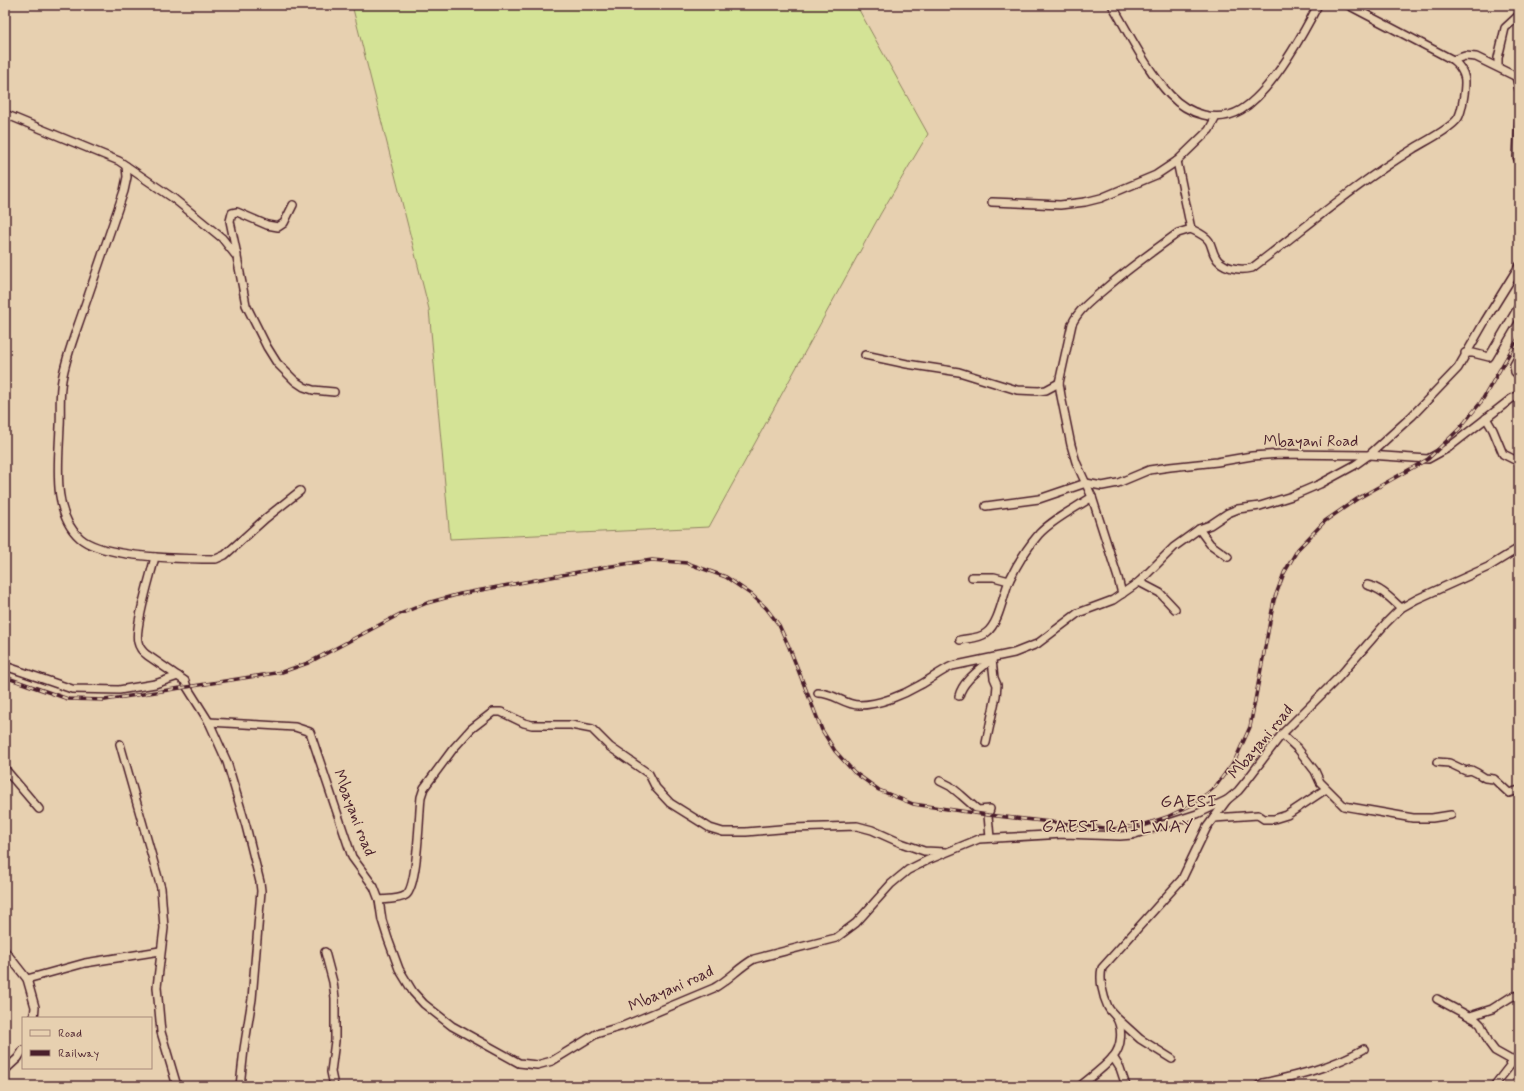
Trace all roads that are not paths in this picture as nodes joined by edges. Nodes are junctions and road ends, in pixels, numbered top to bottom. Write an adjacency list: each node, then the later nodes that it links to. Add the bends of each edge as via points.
1 (1112, 5): 10 (street, via 1153,73 1170,94 1188,109 1206,116)
2 (1318, 5): 10 (street, via 1293,50 1260,94 1243,109)
3 (1348, 5): 5 (street)
4 (1519, 15): 6 (street, via 1505,28)
5 (1453, 60): 6 (street, via 1465,56 1476,57); 17 (street, via 1463,70 1466,83 1462,107 1455,122 1392,162 1252,268 1240,269 1224,265 1214,255 1208,239)
6 (1498, 67): 7 (street)
7 (1517, 77): 8 (street)
8 (1519, 89)
9 (5, 114): 14 (street)
10 (1216, 116): 12 (street, via 1209,130)
11 (1519, 120): 13 (street)
12 (1178, 161): 15 (street, via 1151,177 1086,202 1048,205); 17 (street)
13 (1519, 161)
14 (126, 166): 18 (street, via 212,230); 37 (street, via 124,191 68,353 62,381 59,485 62,508 67,521 80,538 110,550)
15 (992, 202)
16 (293, 205): 18 (street, via 284,223 278,227 237,212 232,213 230,221)
17 (1191, 229): 25 (street, via 1178,233 1138,260 1074,318)
18 (237, 257): 26 (street, via 246,305 278,363 304,388)
19 (1519, 266): 21 (street)
20 (1519, 306): 21 (street, via 1488,356)
21 (1465, 354): 29 (street, via 1458,368 1412,416)
22 (865, 355): 25 (street, via 959,372 1017,390 1046,390)
23 (1519, 356): 24 (street, via 1514,365 1515,372)
24 (1519, 375)
25 (1059, 383): 31 (street, via 1071,445)
26 (334, 392)
27 (1519, 395): 28 (street, Mbayani Road)
28 (1486, 418): 29 (street, Mbayani Road, via 1448,448 1428,459); 30 (street, via 1503,454)
29 (1369, 455): 31 (street, Mbayani Road, via 1252,456 1149,470 1107,486); 35 (street, via 1303,492 1277,501 1238,509)
30 (1519, 462)
31 (1086, 483): 33 (street); 34 (street, via 1039,499)
32 (300, 491): 37 (street, via 222,557)
33 (1092, 498): 40 (street, via 1039,534); 43 (street)
34 (986, 506)
35 (1200, 529): 38 (street, via 1210,544); 41 (street, via 1174,547)
36 (1519, 548): 45 (street, Mbayani road)
37 (156, 557): 49 (street, via 141,615 138,643 146,655)
38 (1228, 557)
39 (972, 577): 40 (street, via 994,577)
40 (1009, 581): 46 (street, via 998,614 988,632 982,636)
41 (1139, 582): 43 (street); 44 (street, via 1160,593)
42 (1367, 585): 45 (street, via 1382,591)
43 (1122, 594): 47 (street, via 1108,603 1078,613 1037,644)
44 (1176, 608)
45 (1401, 608): 53 (street, Mbayani road, via 1339,677)
46 (960, 640)
47 (993, 658): 50 (street, via 952,666 919,686 878,702 854,705 831,694); 51 (street, via 965,684); 54 (street, via 997,685)
48 (5, 666): 49 (street, via 72,689 119,690 154,684)
49 (178, 676): 52 (street, via 185,681)
50 (818, 693)
51 (959, 696)
52 (209, 722): 67 (street, Mbayani road, via 296,727 310,732 352,857 374,887); 85 (street, via 227,762 246,826 261,891 252,999)
53 (1282, 734): 59 (street, via 1298,749); 61 (street, Mbayani road, via 1242,786)
54 (986, 743)
55 (120, 744): 69 (street, via 161,888 164,928)
56 (1437, 762): 60 (street, via 1449,763 1485,778 1494,779 1510,792)
57 (5, 769): 62 (street)
58 (940, 781): 65 (street, via 950,786 978,810 990,808)
59 (1326, 789): 63 (street, via 1348,808 1413,818); 64 (street, via 1287,815 1274,819 1264,819 1258,815)
60 (1519, 790)
61 (1227, 800): 64 (street); 65 (street, Mbayani road, via 1196,814 1132,835 1064,834)
62 (39, 809)
63 (1450, 815)
64 (1214, 818): 76 (street, via 1178,884 1102,968 1101,980 1106,999)
65 (990, 838): 66 (street, Mbayani road, via 979,839)
66 (947, 852): 67 (street, Mbayani road, via 898,877 856,923 836,938 754,959 714,988 623,1026 596,1034 557,1058 537,1066 519,1063 500,1053 445,1021 418,998 399,969 382,920); 67 (street, via 924,851 857,826 746,832 723,832 710,828 670,803 656,788 649,774 610,747 592,729 571,725 532,725 501,712 493,712 467,734 424,788 410,890 399,898)
67 (379, 900)
68 (5, 951): 71 (street)
69 (160, 951): 71 (street, via 85,963); 84 (street, via 157,987 161,1032)
70 (325, 952): 86 (street, via 335,998 335,1042 331,1072)
71 (27, 979): 75 (street, via 35,1007)
72 (1519, 995): 74 (street, via 1510,997 1492,1009)
73 (1437, 999): 74 (street)
74 (1470, 1016): 82 (street, via 1481,1025 1495,1051)
75 (34, 1017)
76 (1116, 1017): 80 (street, via 1120,1038); 81 (street, via 1140,1039)
77 (1364, 1049): 89 (street, via 1326,1067)
78 (22, 1052): 83 (street)
79 (1519, 1054): 82 (street)
80 (1113, 1057): 87 (street); 88 (street)
81 (1172, 1059)
82 (1513, 1061): 90 (street)
83 (5, 1070)
84 (177, 1086)
85 (240, 1086)
86 (334, 1086)
87 (1080, 1086)
88 (1126, 1086)
89 (1258, 1086)
90 (1494, 1086)

